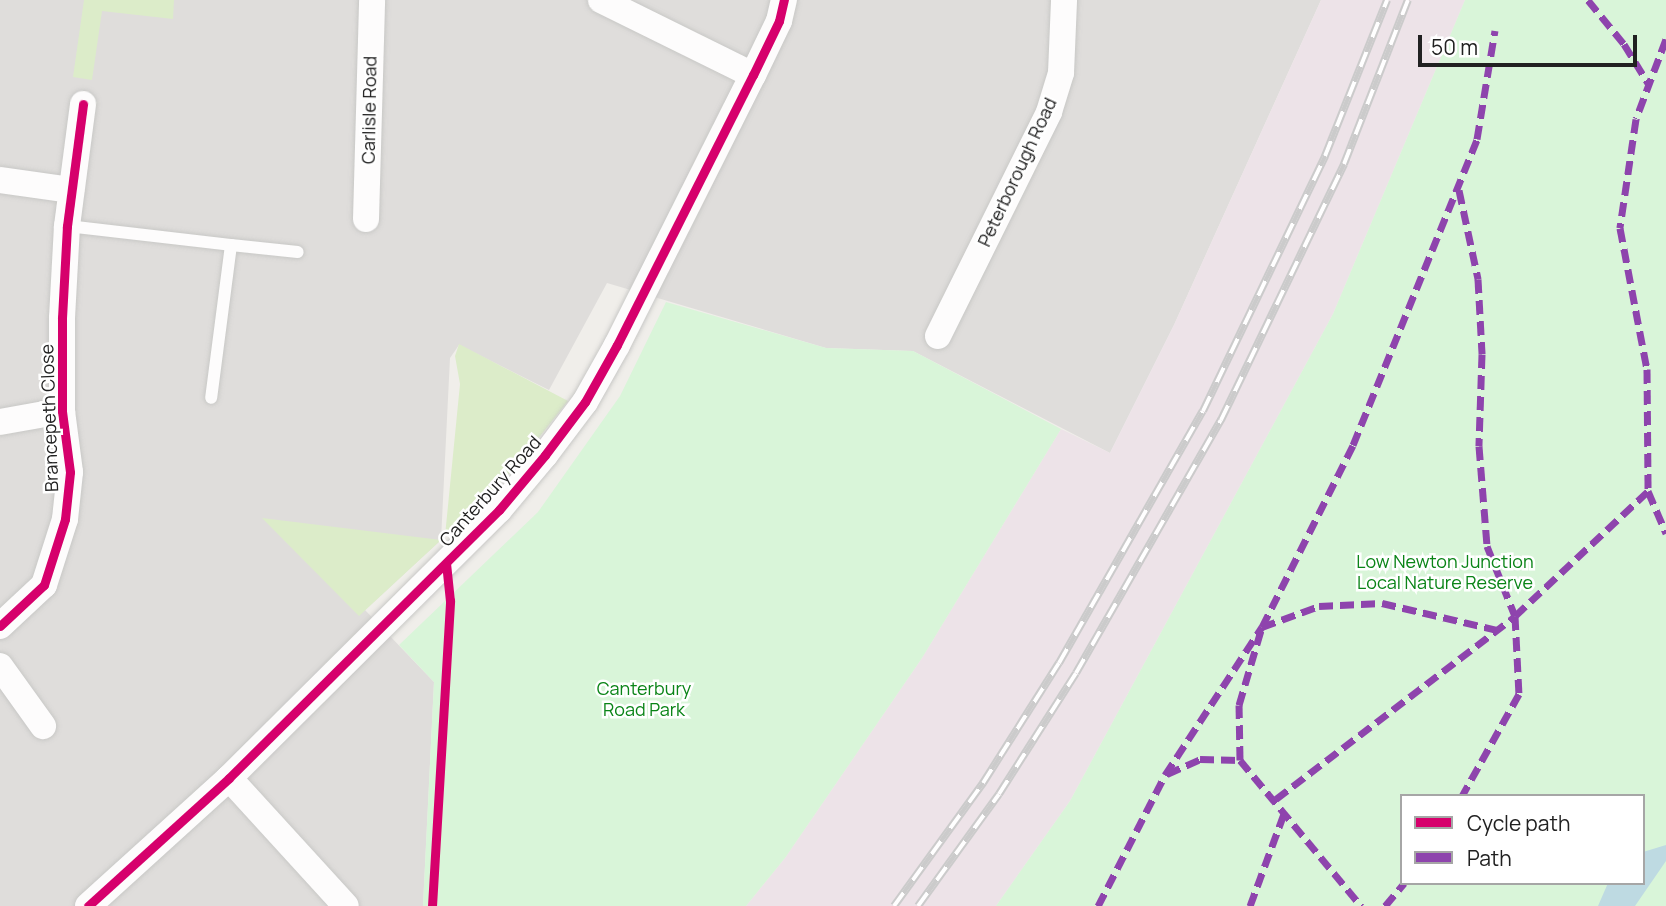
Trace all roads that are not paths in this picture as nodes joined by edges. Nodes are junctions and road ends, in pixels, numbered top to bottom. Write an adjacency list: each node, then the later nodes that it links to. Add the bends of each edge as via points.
1 (372, 0): 9 (street, Carlisle Road)
2 (601, 0): 5 (street)
3 (784, 0): 5 (street, Canterbury Road)
4 (1064, 0): 13 (street, Peterborough Road, via 1060,74 1049,111)
5 (753, 75): 20 (street, Canterbury Road, via 585,402 499,510)
6 (83, 104): 8 (street, Brancepeth Close)
7 (0, 180): 8 (street)
8 (71, 190): 10 (street, Brancepeth Close)
9 (366, 219)
10 (67, 226): 11 (lane); 15 (street, Brancepeth Close)
11 (231, 245): 12 (lane); 14 (lane)
12 (298, 252)
13 (938, 336)
14 (211, 398)
15 (62, 411): 16 (street, Brancepeth Close); 17 (street, Brancepeth Close, via 70,472 58,551 44,586)
16 (0, 422)
17 (0, 626)
18 (0, 666): 19 (street)
19 (43, 726)
20 (229, 778): 21 (street, Canterbury Road); 22 (street)
21 (88, 906)
22 (346, 906)

